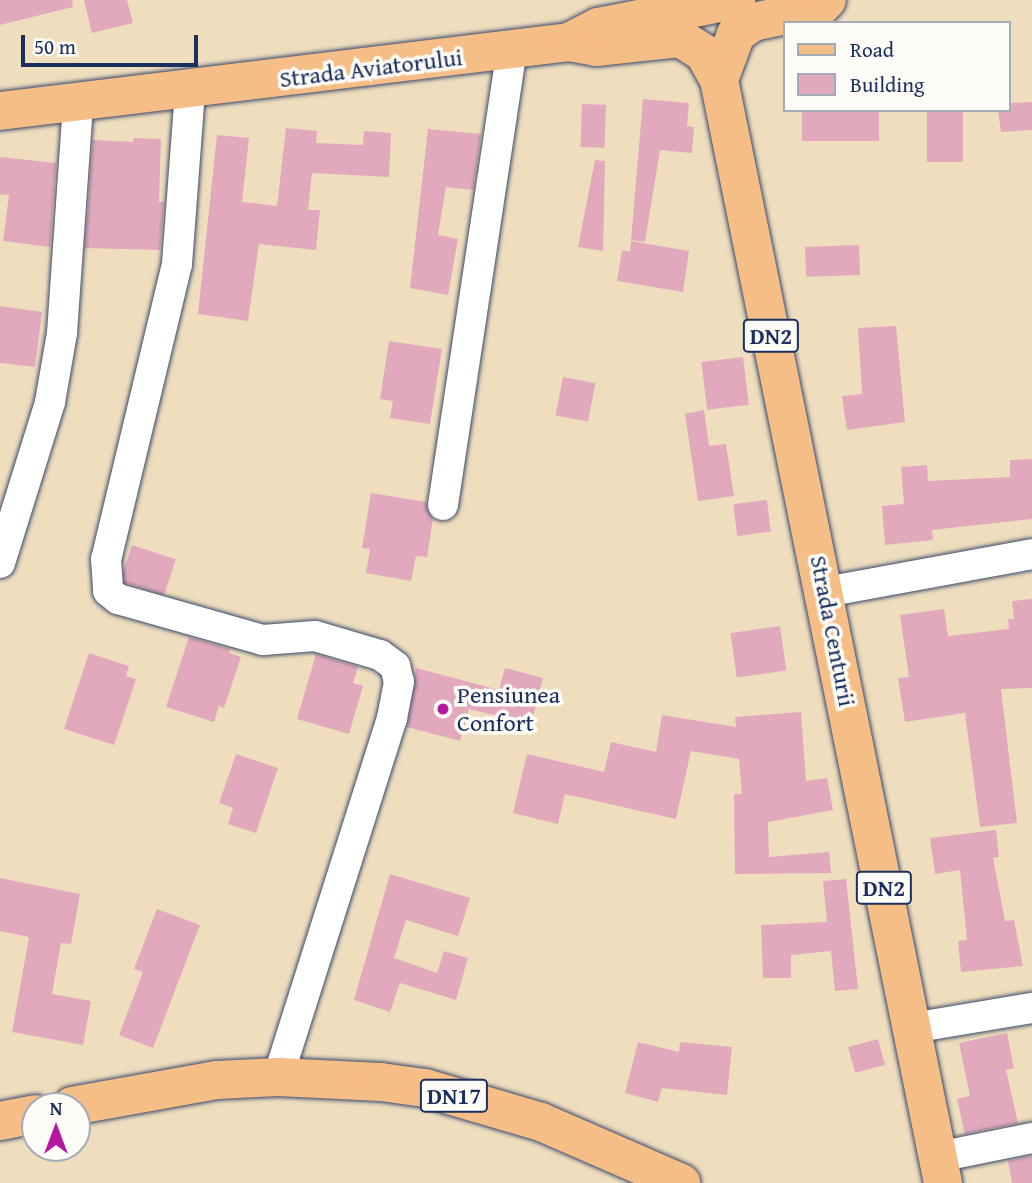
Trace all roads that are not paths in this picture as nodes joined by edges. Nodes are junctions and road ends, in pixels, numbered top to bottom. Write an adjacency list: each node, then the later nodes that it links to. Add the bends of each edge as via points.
1 (736, 0): 3 (main road, Strada Aviatorului)
2 (827, 0): 6 (main road, via 819,8 753,22 736,34)
3 (672, 6): 4 (main road, Strada Aviatorului, via 598,27)
4 (569, 42): 5 (main road, Strada Aviatorului); 6 (main road, Strada Centurii / DN2, via 596,47 680,38 704,53)
5 (512, 50): 7 (main road, Strada Aviatorului); 10 (street)
6 (719, 80): 13 (main road, Strada Centurii / DN2)
7 (190, 91): 8 (main road, Strada Aviatorului); 16 (street, via 177,264 106,559 108,591 118,599 263,640 315,636 380,655 395,666 399,682 392,718)
8 (78, 104): 9 (main road, Strada Aviatorului); 12 (street, via 62,333 50,402)
9 (0, 111)
10 (443, 505)
11 (1032, 554): 13 (street)
12 (0, 564)
13 (825, 592): 15 (main road, Strada Centurii / DN2)
14 (1032, 1008): 15 (street)
15 (912, 1028): 22 (main road, Strada Centurii / DN2)
16 (278, 1077): 17 (main road, DN17, via 166,1087); 21 (main road, DN17, via 425,1088 541,1122)
17 (91, 1102)
18 (21, 1117): 19 (main road)
19 (0, 1121)
20 (1032, 1138): 22 (street)
21 (621, 1156): 23 (main road, DN17); 24 (main road, DN17)
22 (941, 1170)
23 (652, 1183)
24 (681, 1183)

